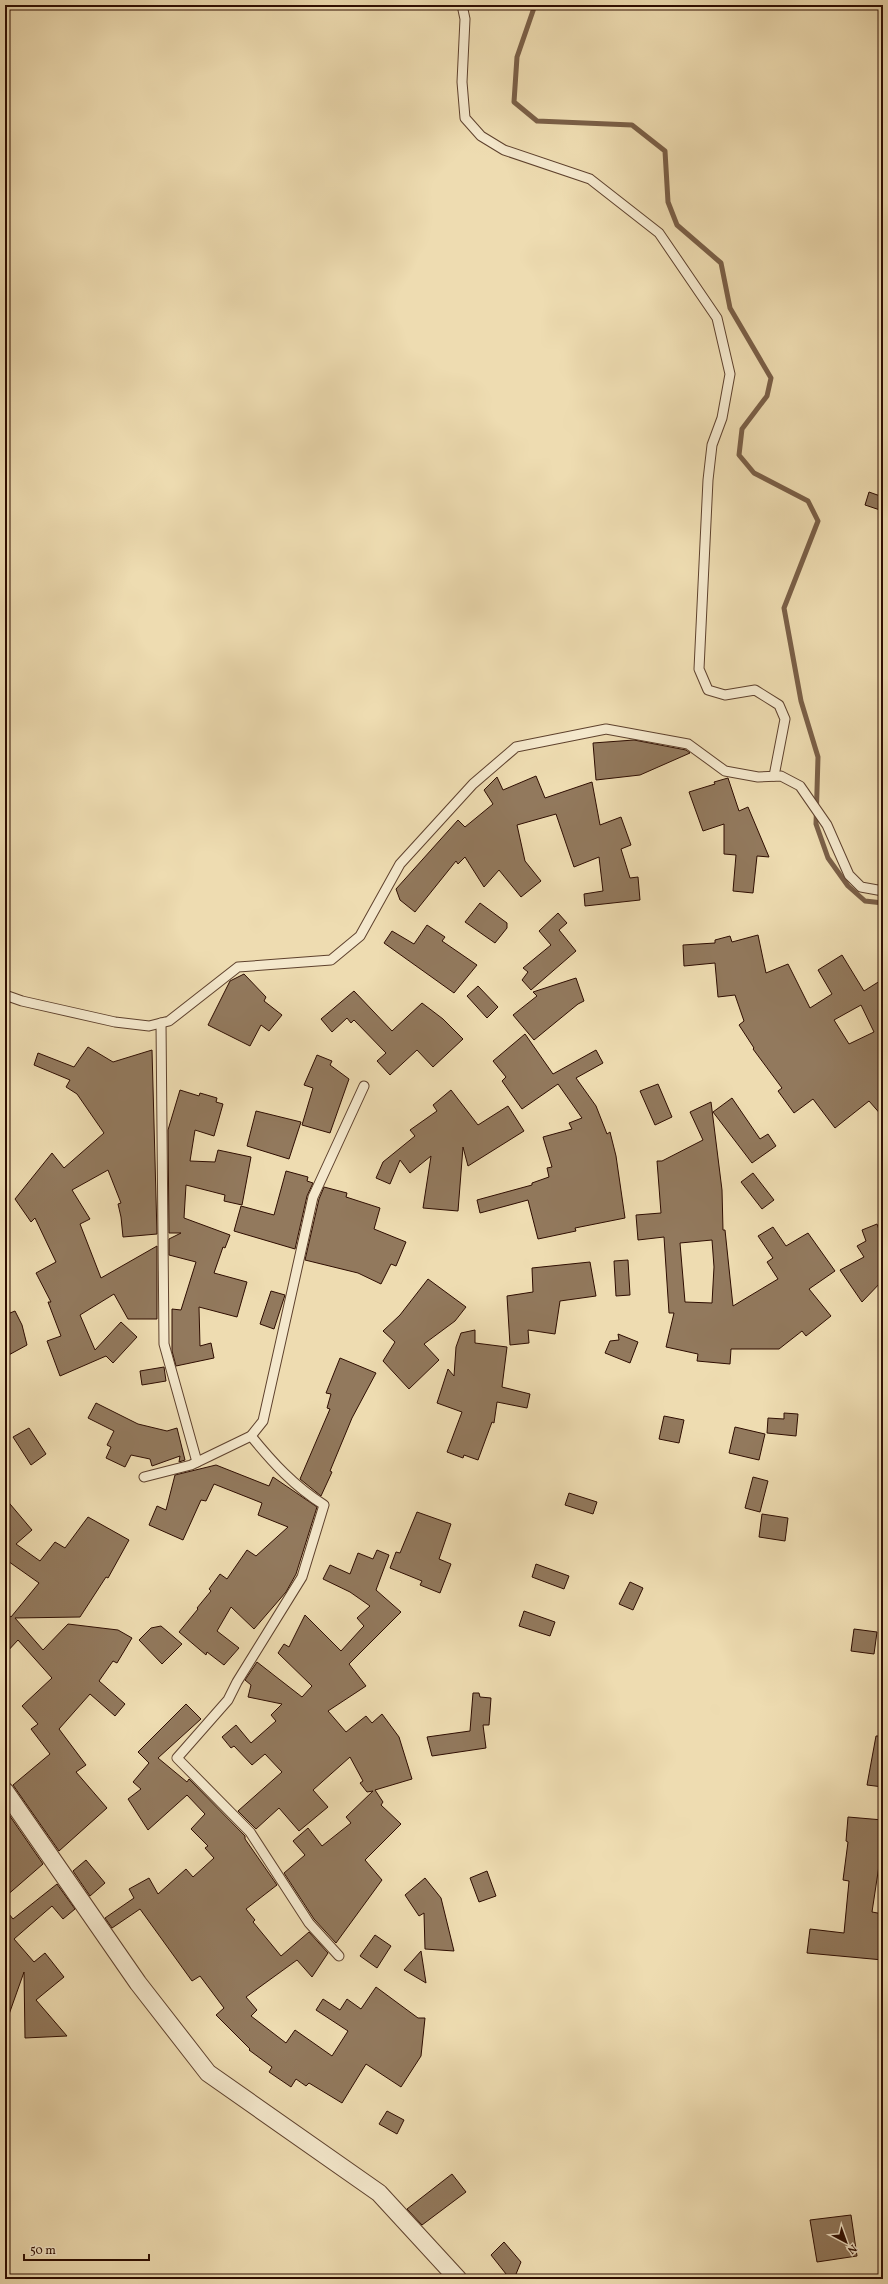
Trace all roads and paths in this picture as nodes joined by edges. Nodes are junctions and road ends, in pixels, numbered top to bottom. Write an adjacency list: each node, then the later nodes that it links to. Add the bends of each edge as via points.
1 (462, 5): 2 (lane, via 465,19 462,82 465,118 481,136 504,150 590,179 659,232 717,318 730,374 722,418 712,445 708,480 699,669 708,690 725,696 755,690 779,705 785,719)
2 (774, 776): 3 (lane, via 782,776 800,786 827,825 849,875 862,887); 5 (lane, via 758,777 725,772 688,744 606,728 516,747 473,784 400,864 360,936 330,960 238,967 169,1021)
3 (883, 891)
4 (5, 995): 5 (lane, via 22,1002 115,1022 149,1026)
5 (160, 1023): 8 (lane, via 164,1344)
6 (364, 1086): 7 (lane, via 313,1198 263,1421)
7 (251, 1436): 8 (lane); 11 (lane, via 277,1468 302,1491 324,1505 302,1577 228,1700 177,1758 250,1832 309,1923)
8 (197, 1462): 9 (lane)
9 (144, 1477)
10 (5, 1791): 12 (street, via 138,1983 208,2073 379,2193)
11 (339, 1956)
12 (458, 2279)

